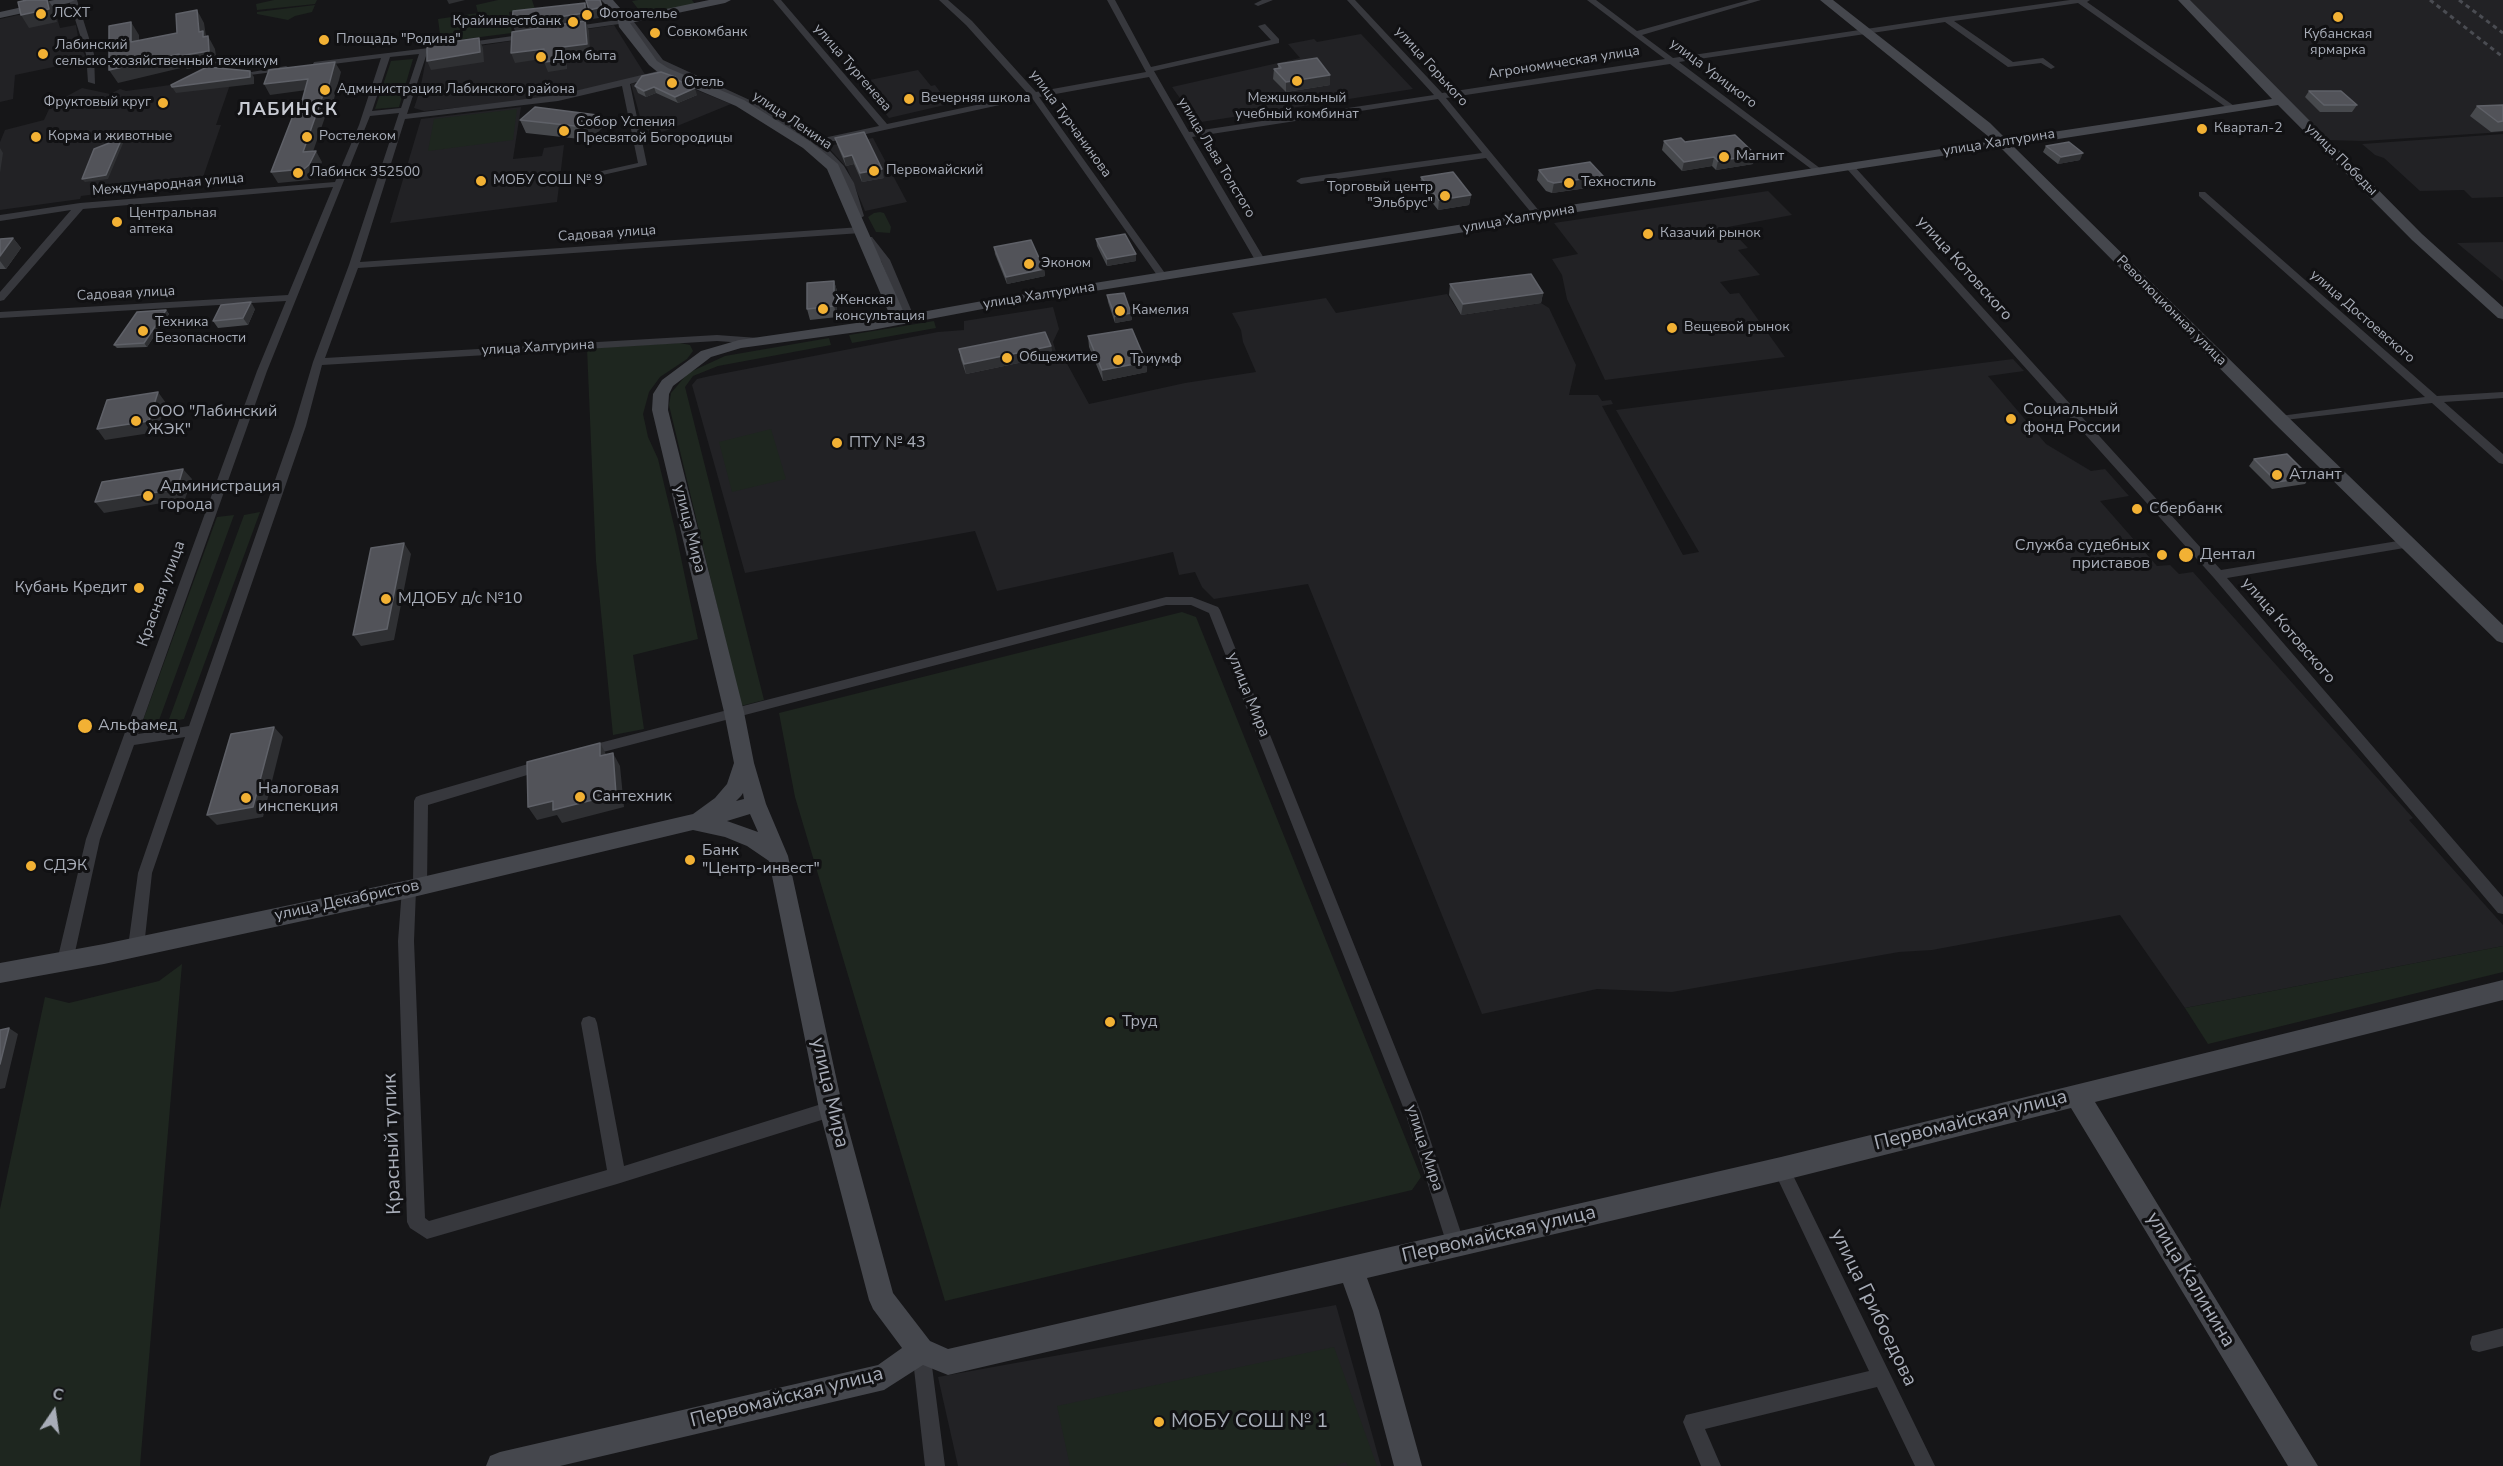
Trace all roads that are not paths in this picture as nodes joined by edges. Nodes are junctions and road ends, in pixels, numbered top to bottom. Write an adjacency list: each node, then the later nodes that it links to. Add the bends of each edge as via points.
1 (67, 0): 16 (street); 35 (street, via 90,54)
2 (607, 0): 18 (street, улица Ленина)
3 (725, 0): 18 (street)
4 (777, 0): 43 (street, улица Тургенева)
5 (943, 0): 37 (street, улица Турчанинова)
6 (1111, 0): 34 (street, улица Льва Толстого)
7 (1269, 0): 15 (street)
8 (1351, 0): 38 (street, улица Горького)
9 (1591, 0): 23 (street, улица Урицкого)
10 (1756, 0): 23 (street)
11 (1826, 0): 21 (street, Революционная улица)
12 (2083, 0): 14 (street, Агрономическая улица); 40 (street)
13 (2184, 0): 39 (street, улица Победы)
14 (2060, 1): 17 (street, Агрономическая улица)
15 (1258, 4)
16 (0, 15)
17 (1946, 19): 21 (street, Агрономическая улица); 31 (street, via 2011,65 2043,60)
18 (626, 20): 20 (street); 32 (street, улица Ленина, via 626,27 653,63); 46 (street, via 660,62 751,104)
19 (1262, 26): 34 (street, via 1276,41)
20 (563, 30)
21 (1867, 31): 28 (street, Агрономическая улица); 45 (street, Революционная улица, via 1986,126)
22 (541, 34): 24 (street)
23 (1636, 34): 28 (street, улица Урицкого)
24 (448, 48)
25 (438, 49): 26 (street)
26 (424, 51): 27 (street); 42 (street)
27 (386, 57): 29 (street); 41 (street, Красная улица)
28 (1673, 60): 38 (street, Агрономическая улица); 49 (street, улица Урицкого)
29 (304, 66)
30 (294, 67): 33 (street)
31 (2051, 67)
32 (664, 71): 36 (street); 46 (street, улица Ленина, via 740,103)
33 (250, 72)
34 (1150, 72): 37 (street); 44 (street, улица Льва Толстого)
35 (92, 82)
36 (626, 83): 42 (street, via 535,102); 50 (street, via 643,165)
37 (1034, 95): 43 (street); 60 (street, улица Турчанинова)
38 (1440, 96): 44 (street, Агрономическая улица); 47 (street, улица Горького)
39 (2281, 101): 40 (street, улица Халтурина); 64 (street, улица Победы, via 2417,237)
40 (2233, 108): 45 (street, улица Халтурина)
41 (367, 114): 42 (street); 52 (street, Красная улица)
42 (403, 114): 59 (street)
43 (884, 126): 46 (street)
44 (1187, 135): 58 (street, улица Льва Толстого)
45 (2001, 143): 48 (street, улица Халтурина); 71 (street, Революционная улица)
46 (810, 144): 57 (street, улица Ленина, via 833,167); 65 (street, via 826,152 841,168 858,214 885,260)
47 (1488, 155): 51 (street); 55 (street, улица Горького)
48 (1850, 166): 49 (street, улица Халтурина); 74 (street, улица Котовского)
49 (1818, 171): 55 (street, улица Халтурина)
50 (598, 173)
51 (1301, 181)
52 (339, 184): 54 (street, Международная улица); 62 (street, Красная улица)
53 (2202, 194): 70 (street, улица Достоевского)
54 (80, 206): 56 (street, Международная улица); 61 (street)
55 (1537, 214): 58 (street, улица Халтурина)
56 (0, 218)
57 (861, 230): 59 (street, Садовая улица); 65 (street, улица Ленина)
58 (1260, 260): 60 (street, улица Халтурина)
59 (354, 265): 68 (street)
60 (1162, 276): 65 (street, улица Халтурина)
61 (0, 298)
62 (290, 298): 63 (street, Садовая улица); 78 (street, Красная улица)
63 (0, 315)
64 (2503, 315)
65 (905, 320): 66 (street, улица Халтурина)
66 (758, 341): 67 (street, улица Халтурина, via 720,348); 68 (street, улица Халтурина, via 717,338)
67 (696, 360): 76 (street, улица Мира, via 667,383 661,394 660,410)
68 (318, 362): 77 (street, via 300,426)
69 (2503, 395): 70 (street)
70 (2435, 399): 71 (street); 72 (street, улица Достоевского)
71 (2280, 419): 73 (street, Революционная улица)
72 (2503, 460)
73 (2410, 543): 74 (street); 75 (street, Революционная улица)
74 (2218, 575): 84 (street, улица Котовского)
75 (2503, 636)
76 (734, 712): 79 (street, улица Мира); 83 (street, улица Мира, via 421,801); 94 (street, улица Мира, via 1166,601 1192,600 1214,610 1413,1112)
77 (196, 730): 78 (street); 85 (street, via 146,873)
78 (128, 741): 86 (street, Красная улица, via 93,839)
79 (744, 763): 80 (street, улица Мира); 81 (street, улица Декабристов, via 734,790 722,804)
80 (756, 804): 81 (street, улица Декабристов); 82 (street, улица Мира)
81 (693, 822): 82 (street, улица Декабристов, via 727,829); 83 (street, улица Декабристов)
82 (778, 856): 91 (street, улица Мира)
83 (415, 887): 85 (street, улица Декабристов); 93 (street, Красный тупик, via 406,941 416,1222 427,1230)
84 (2503, 908)
85 (136, 947): 86 (street, улица Декабристов)
86 (65, 961): 87 (street, улица Декабристов)
87 (0, 973)
88 (2503, 990): 90 (street, Первомайская улица)
89 (589, 1023): 93 (street)
90 (2076, 1095): 92 (street, Первомайская улица); 106 (street, улица Калинина)
91 (831, 1109): 93 (street, Красный тупик); 98 (street, улица Мира, via 882,1300)
92 (1781, 1169): 94 (street, Первомайская улица); 99 (street, улица Грибоедова)
93 (617, 1176)
94 (1456, 1245): 95 (street, Первомайская улица)
95 (1351, 1270): 98 (street, Первомайская улица, via 948,1362); 103 (street)
96 (2503, 1337): 97 (street)
97 (2479, 1343)
98 (921, 1351): 100 (street, Первомайская улица, via 884,1377); 102 (street)
99 (1881, 1377): 104 (street, via 1693,1422); 105 (street, улица Грибоедова)
100 (534, 1462): 101 (street, Первомайская улица)
101 (500, 1466)
102 (935, 1466)
103 (1408, 1466)
104 (1711, 1466)
105 (1925, 1466)
106 (2304, 1466)

